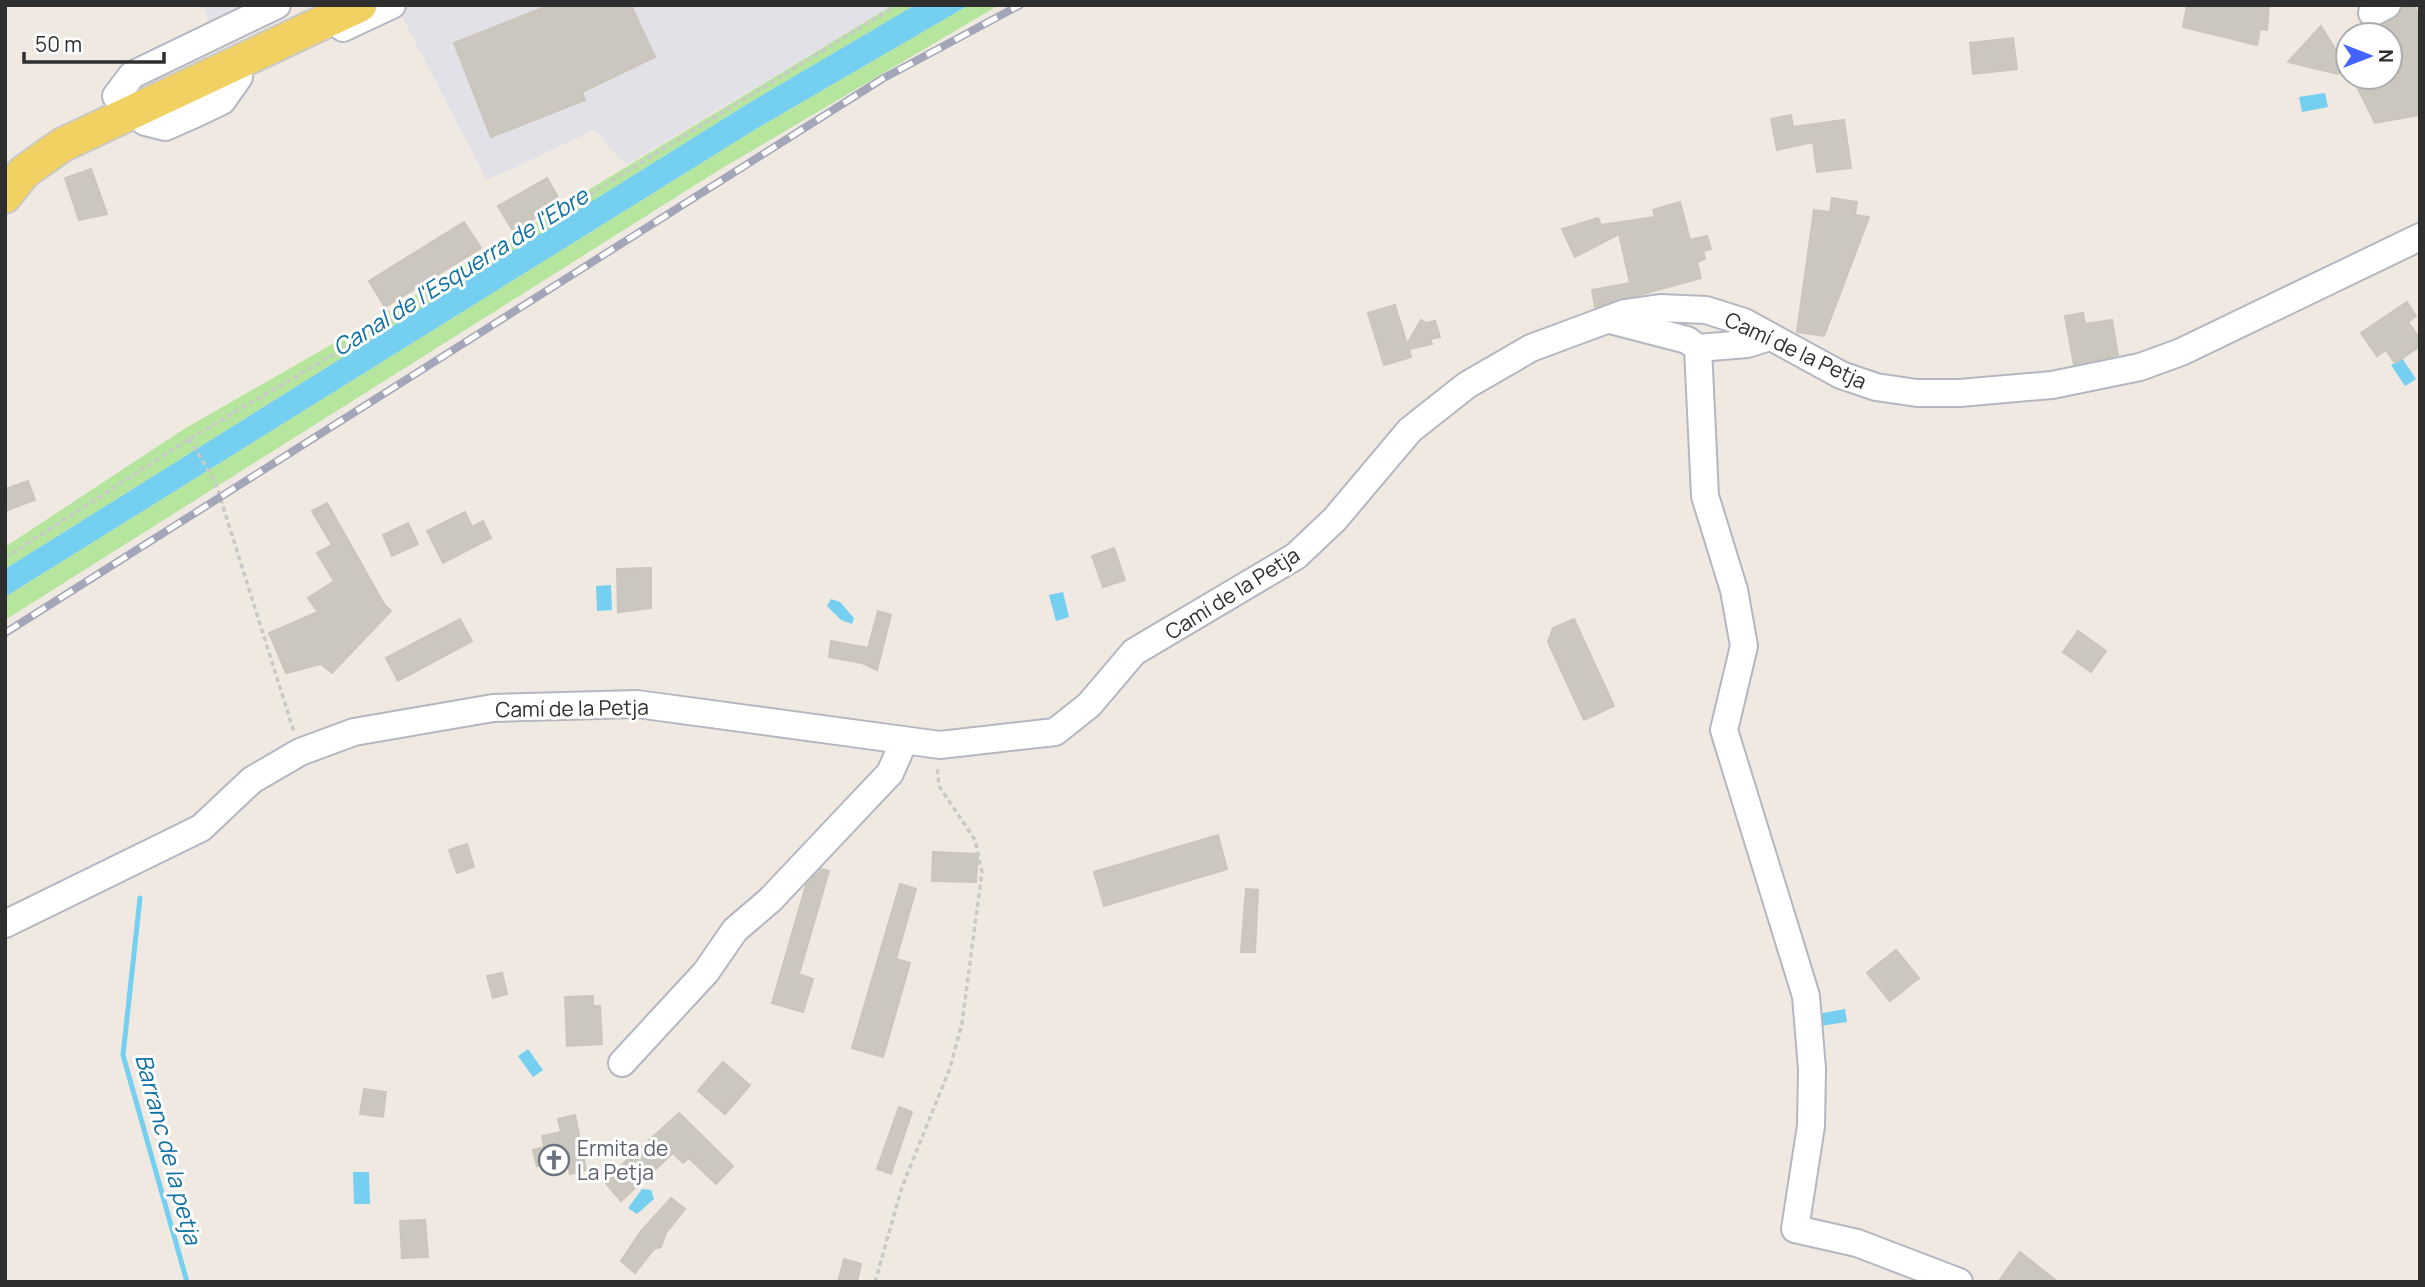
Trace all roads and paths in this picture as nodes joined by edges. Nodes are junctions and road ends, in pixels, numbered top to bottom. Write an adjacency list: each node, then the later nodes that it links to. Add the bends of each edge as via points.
1 (277, 5): 6 (street)
2 (313, 5): 7 (main road)
3 (360, 5): 8 (main road)
4 (392, 5): 8 (street, via 239,77 222,101 165,127 145,122 94,143)
5 (897, 5): 15 (path, via 411,309)
6 (247, 13): 7 (street, via 132,75)
7 (116, 96): 9 (main road)
8 (45, 155): 10 (main road)
9 (5, 157)
10 (5, 196)
11 (2420, 237): 13 (street, Camí de la Petja, via 2181,352 2140,367 2052,385 1960,393 1876,387 1841,375)
12 (1605, 319): 13 (street, Camí de la Petja, via 1660,308 1706,310 1744,322); 14 (street, via 1687,340); 18 (street, Camí de la Petja, via 1531,348 1467,384 1410,430 1335,519 1296,556 1135,652 1089,705 1055,732)
13 (1770, 337): 14 (street)
14 (1698, 348): 23 (street, via 1705,496 1734,590 1744,646 1724,730 1806,996 1811,1126 1795,1229 1857,1243)
15 (189, 439): 16 (path); 19 (path, via 211,474)
16 (5, 558)
17 (904, 741): 18 (street, Camí de la Petja); 19 (street, Camí de la Petja, via 637,704 493,708 354,732); 21 (street, via 890,773 770,900 735,930 706,972)
18 (940, 745): 22 (path, via 939,786 975,840 982,872 962,1023 950,1068 902,1187)
19 (300, 752): 20 (street, Camí de la Petja, via 253,780 201,828)
20 (5, 925)
21 (622, 1063)
22 (874, 1282)
23 (1959, 1282)

